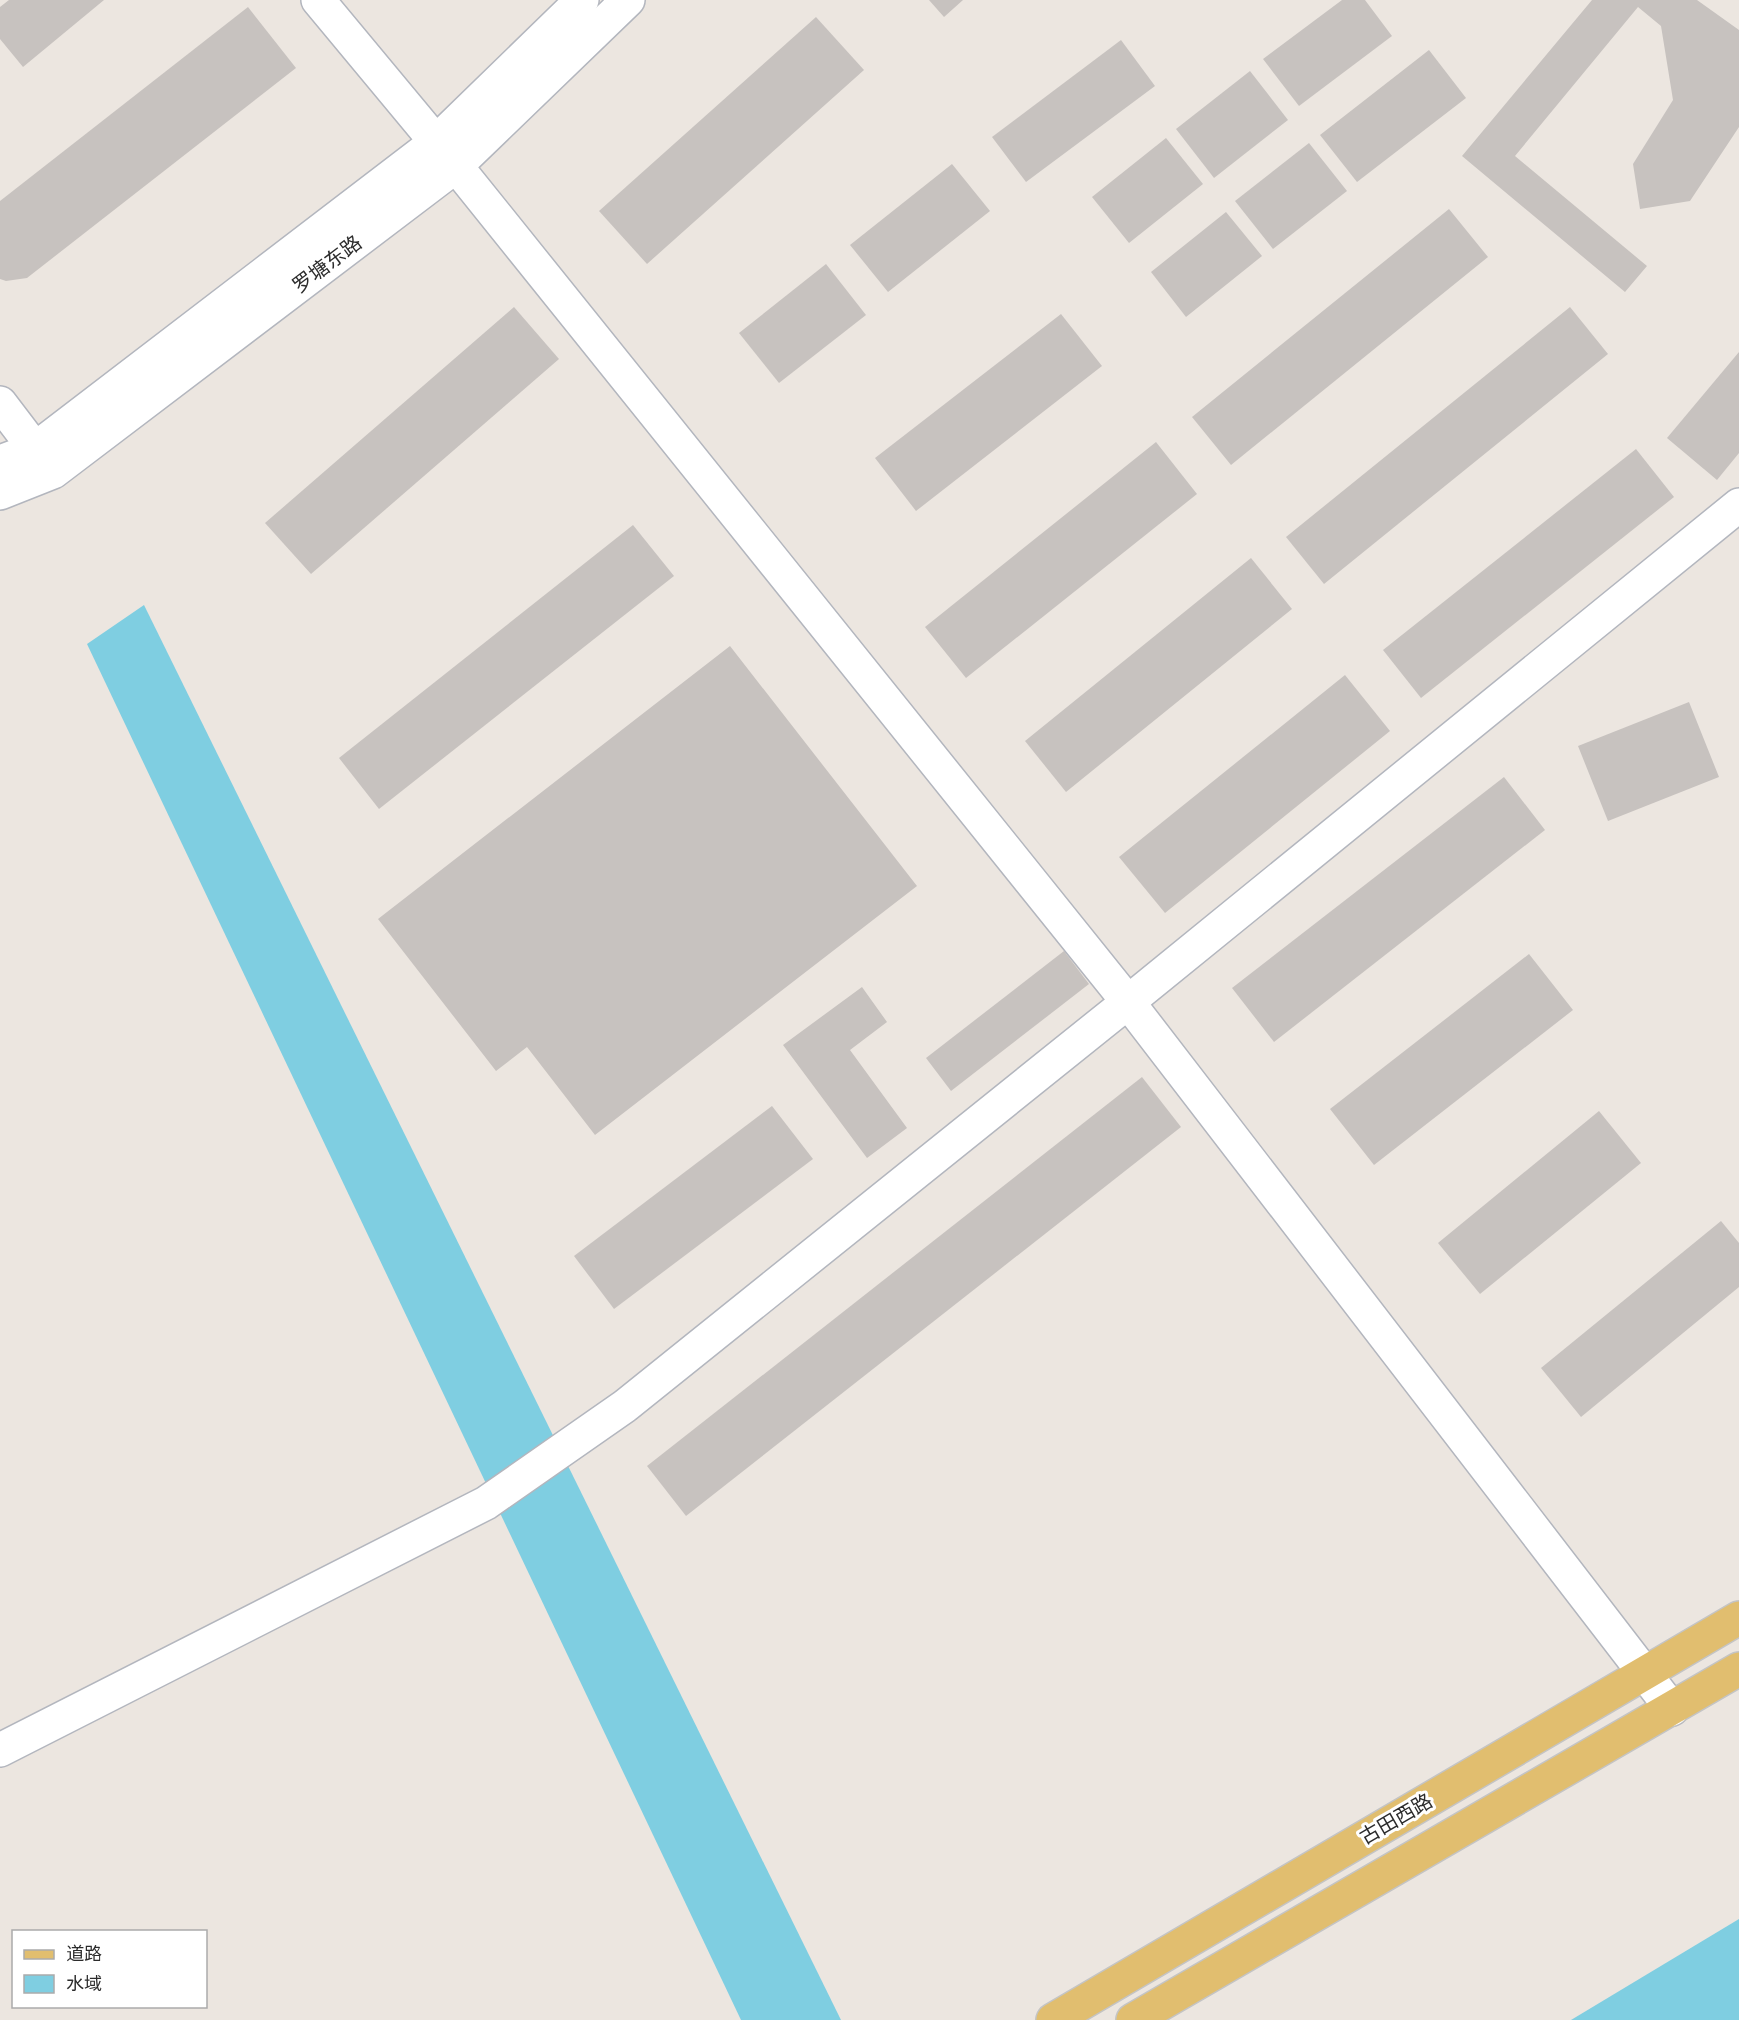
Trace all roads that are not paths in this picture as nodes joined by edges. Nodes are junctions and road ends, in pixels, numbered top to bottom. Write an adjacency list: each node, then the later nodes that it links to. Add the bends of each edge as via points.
1 (318, 0): 4 (street)
2 (582, 0): 4 (street, 罗塘东路)
3 (628, 0): 4 (street, 罗塘东路)
4 (446, 154): 6 (street, 罗塘东路); 10 (street)
5 (0, 403): 6 (street)
6 (44, 460): 7 (street, 罗塘东路); 8 (street, 罗塘东路)
7 (0, 462)
8 (0, 493)
9 (1739, 505): 10 (street)
10 (1128, 1002): 13 (street); 15 (street, via 625,1406 486,1503)
11 (1739, 1618): 13 (main road, 古田西路)
12 (1739, 1670): 14 (main road)
13 (1646, 1673): 14 (street); 16 (main road, 古田西路)
14 (1672, 1709): 17 (main road)
15 (0, 1750)
16 (1053, 2020)
17 (1132, 2020)

